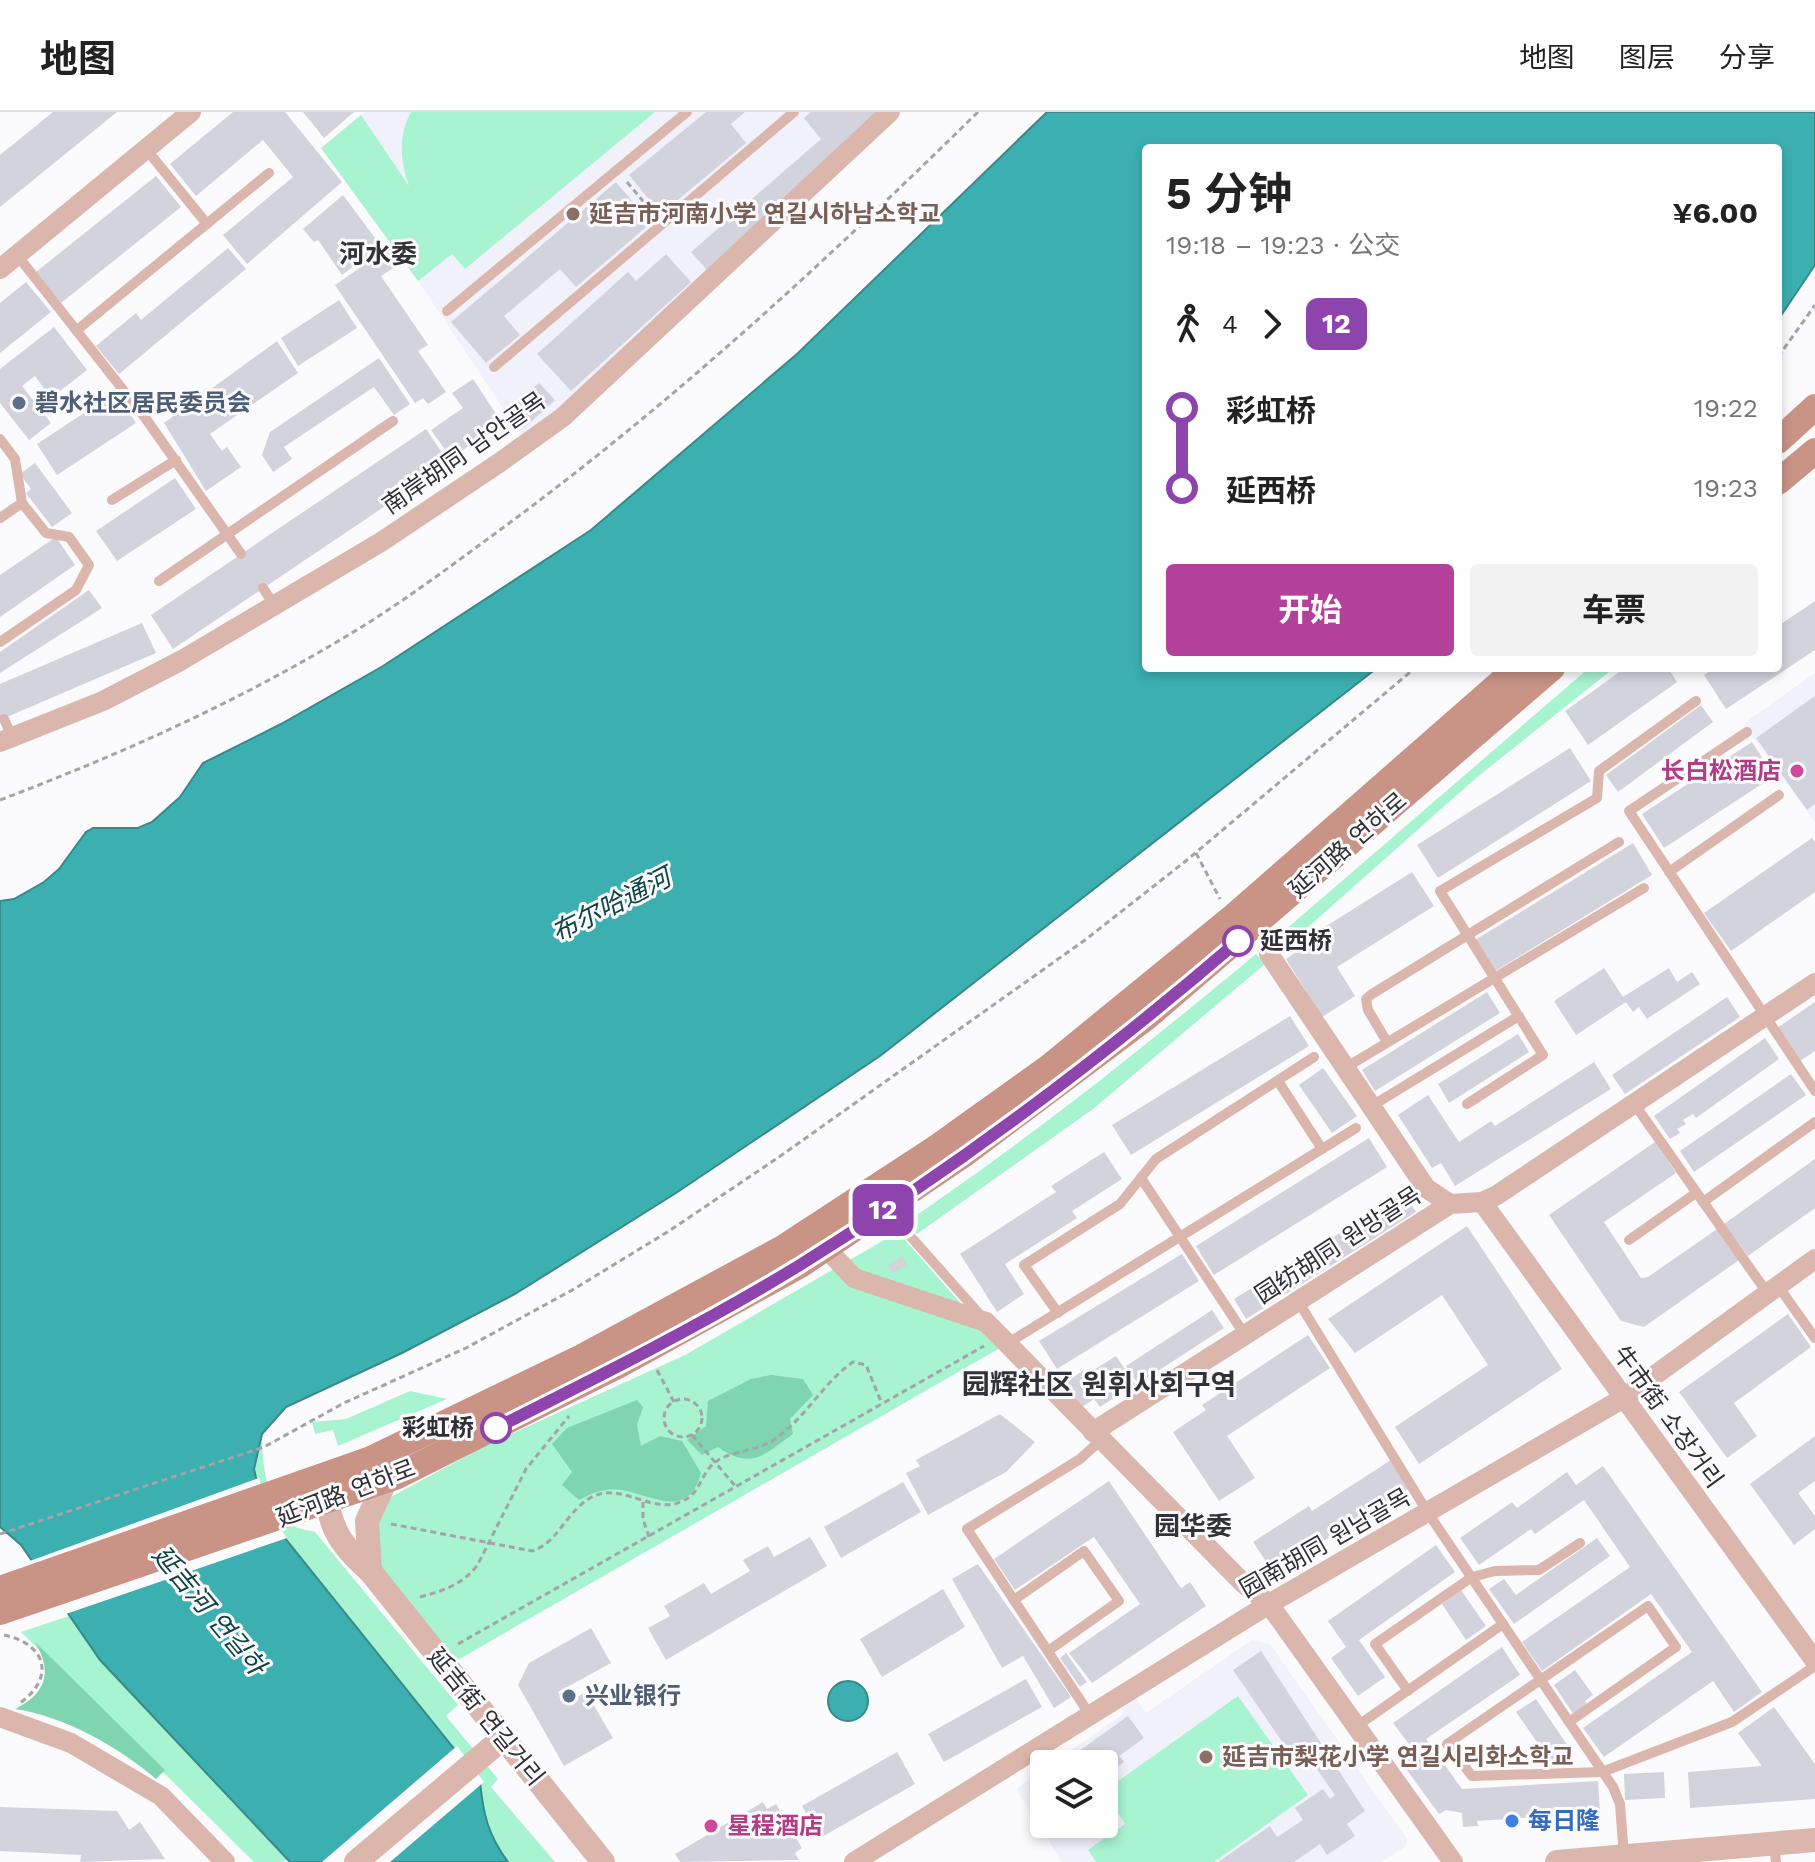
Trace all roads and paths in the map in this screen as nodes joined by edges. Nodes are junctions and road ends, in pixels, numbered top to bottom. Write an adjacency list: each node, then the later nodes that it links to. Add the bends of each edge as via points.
1 (191, 112): 6 (street)
2 (687, 112): 7 (lane)
3 (794, 112): 10 (lane)
4 (890, 112): 37 (street, 南岸胡同 남안골목, via 563,417 381,542 268,597 182,660 103,701)
5 (978, 112): 39 (path, via 695,378 424,586 333,644 194,719)
6 (146, 149): 9 (lane); 11 (street)
7 (616, 170): 10 (path); 14 (lane)
8 (269, 173): 9 (lane)
9 (207, 224): 15 (lane)
10 (662, 225): 17 (lane)
11 (17, 255): 12 (street); 15 (lane)
12 (0, 269)
13 (1815, 305): 16 (path)
14 (447, 311)
15 (77, 330): 23 (lane)
16 (1782, 351)
17 (494, 367)
18 (1815, 407): 20 (main road)
19 (393, 421): 28 (lane)
20 (1782, 437)
21 (0, 439): 26 (lane, via 15,459)
22 (1814, 455): 24 (main road)
23 (176, 460): 25 (lane); 28 (lane)
24 (1782, 479)
25 (112, 500)
26 (22, 503): 27 (lane); 31 (lane, via 46,533 69,537 89,565 76,590)
27 (0, 518)
28 (228, 534): 29 (lane); 30 (lane)
29 (241, 554)
30 (159, 581)
31 (0, 642)
32 (1410, 672): 41 (path)
33 (1512, 672): 87 (main road, 延河路 연하로, via 1130,1002 933,1150 702,1294)
34 (1547, 672): 69 (main road, 延河路 연하로, via 1147,1017 963,1155)
35 (1696, 701): 45 (lane, via 1599,771 1597,798 1440,891)
36 (1747, 732): 42 (lane, via 1629,811)
37 (5, 733)
38 (1779, 795): 42 (lane)
39 (0, 800)
40 (1619, 842): 45 (lane)
41 (1196, 853): 44 (path); 91 (path, via 1085,940 779,1157 574,1289 264,1447)
42 (1669, 872): 50 (lane)
43 (1644, 888): 47 (lane)
44 (1222, 902)
45 (1468, 936): 47 (lane); 51 (lane, via 1366,999)
46 (1269, 954): 53 (street)
47 (1495, 978): 49 (lane); 51 (lane)
48 (1815, 983): 50 (street, 园纺胡同 원방골목)
49 (1519, 1016): 56 (lane, via 1543,1055); 58 (lane)
50 (1763, 1018): 55 (lane); 57 (street, 园纺胡同 원방골목)
51 (1387, 1042): 53 (lane)
52 (1314, 1057): 54 (lane)
53 (1344, 1068): 58 (street)
54 (1278, 1081): 61 (lane); 62 (lane, via 1156,1159)
55 (1813, 1086)
56 (1467, 1104)
57 (1635, 1105): 63 (lane); 64 (street, 园纺胡同 원방골목)
58 (1370, 1107): 65 (street, via 1426,1188)
59 (1815, 1122): 63 (lane)
60 (1356, 1128): 61 (lane)
61 (1322, 1149): 67 (lane)
62 (1141, 1178): 67 (lane); 73 (lane, via 1120,1204 1024,1265)
63 (1700, 1197): 68 (lane); 71 (lane)
64 (1482, 1202): 65 (street, 园纺胡同 원방골목); 78 (street, 牛市街 소장거리)
65 (1450, 1204): 72 (street, 园纺胡同 원방골목)
66 (911, 1237): 74 (lane)
67 (1180, 1237): 73 (lane); 75 (lane)
68 (1629, 1240)
69 (825, 1247): 74 (street, via 854,1278); 85 (main road, 延河路 연하로, via 724,1309)
70 (1815, 1259): 71 (street, 园南胡同 원남골목)
71 (1773, 1290): 76 (lane); 78 (street, 园南胡同 원남골목)
72 (1298, 1301): 75 (street, 园纺胡同 원방골목); 89 (lane)
73 (1058, 1313): 74 (lane)
74 (999, 1334): 80 (path); 83 (street)
75 (1245, 1335): 83 (street, 园纺胡同 원방골목)
76 (1815, 1338)
77 (654, 1364): 79 (path)
78 (1622, 1399): 89 (street, 园南胡同 원남골목); 104 (street, 牛市街 소장거리)
79 (674, 1402): 82 (path, via 665,1411 665,1424 679,1437); 82 (path, via 686,1399 700,1409 700,1427)
80 (882, 1405): 84 (path, via 866,1365 853,1362 767,1444); 86 (path)
81 (572, 1413): 94 (path, via 526,1469)
82 (692, 1435): 84 (path)
83 (1097, 1436): 98 (lane, via 1080,1459 967,1529); 99 (street)
84 (715, 1462): 86 (path); 88 (path, via 695,1494 682,1502)
85 (385, 1482): 87 (main road, 延河路 연하로); 95 (street, via 367,1521)
86 (737, 1488): 92 (path)
87 (317, 1492): 95 (street, 延吉街 연길거리, via 332,1528); 100 (main road, 延河路 연하로)
88 (643, 1502): 92 (path); 94 (path, via 620,1492 604,1493 577,1507 543,1548 520,1551)
89 (1428, 1513): 96 (lane); 99 (street, 园南胡同 원남골목)
90 (380, 1521): 94 (path)
91 (0, 1534)
92 (650, 1538): 103 (path)
93 (1580, 1543): 96 (lane, via 1539,1570)
94 (488, 1545): 97 (path, via 466,1579)
95 (370, 1571): 103 (street, 延吉街 연길거리)
96 (1472, 1577): 101 (lane); 106 (lane, via 1375,1644)
97 (410, 1600)
98 (1014, 1600): 102 (lane); 102 (lane, via 1084,1551 1119,1601)
99 (1269, 1604): 108 (street, 园南胡同 원남골목); 110 (street)
100 (1, 1612): 107 (path, via 34,1648 43,1669 38,1686)
101 (1503, 1624): 105 (lane); 106 (lane)
102 (1048, 1651): 108 (lane)
103 (436, 1655): 111 (street, 延吉街 연길거리)
104 (1815, 1664): 112 (lane, via 1732,1722)
105 (1540, 1680): 109 (lane); 109 (lane, via 1648,1606 1655,1616 1676,1647); 112 (lane, via 1447,1744 1472,1776)
106 (1408, 1691): 110 (lane)
107 (5, 1713): 116 (street, via 71,1743 161,1796)
108 (1090, 1715): 119 (street, 园南胡同 원남골목)
109 (1569, 1722): 112 (lane)
110 (1357, 1726): 120 (street)
111 (496, 1744): 117 (street); 118 (street, 延吉街 연길거리)
112 (1602, 1772): 115 (lane, via 1620,1804)
113 (1815, 1840): 114 (street)
114 (1775, 1854): 115 (street)
115 (1624, 1858): 121 (street)
116 (225, 1862)
117 (356, 1862)
118 (603, 1862)
119 (854, 1862)
120 (1453, 1862)
121 (1557, 1862)

